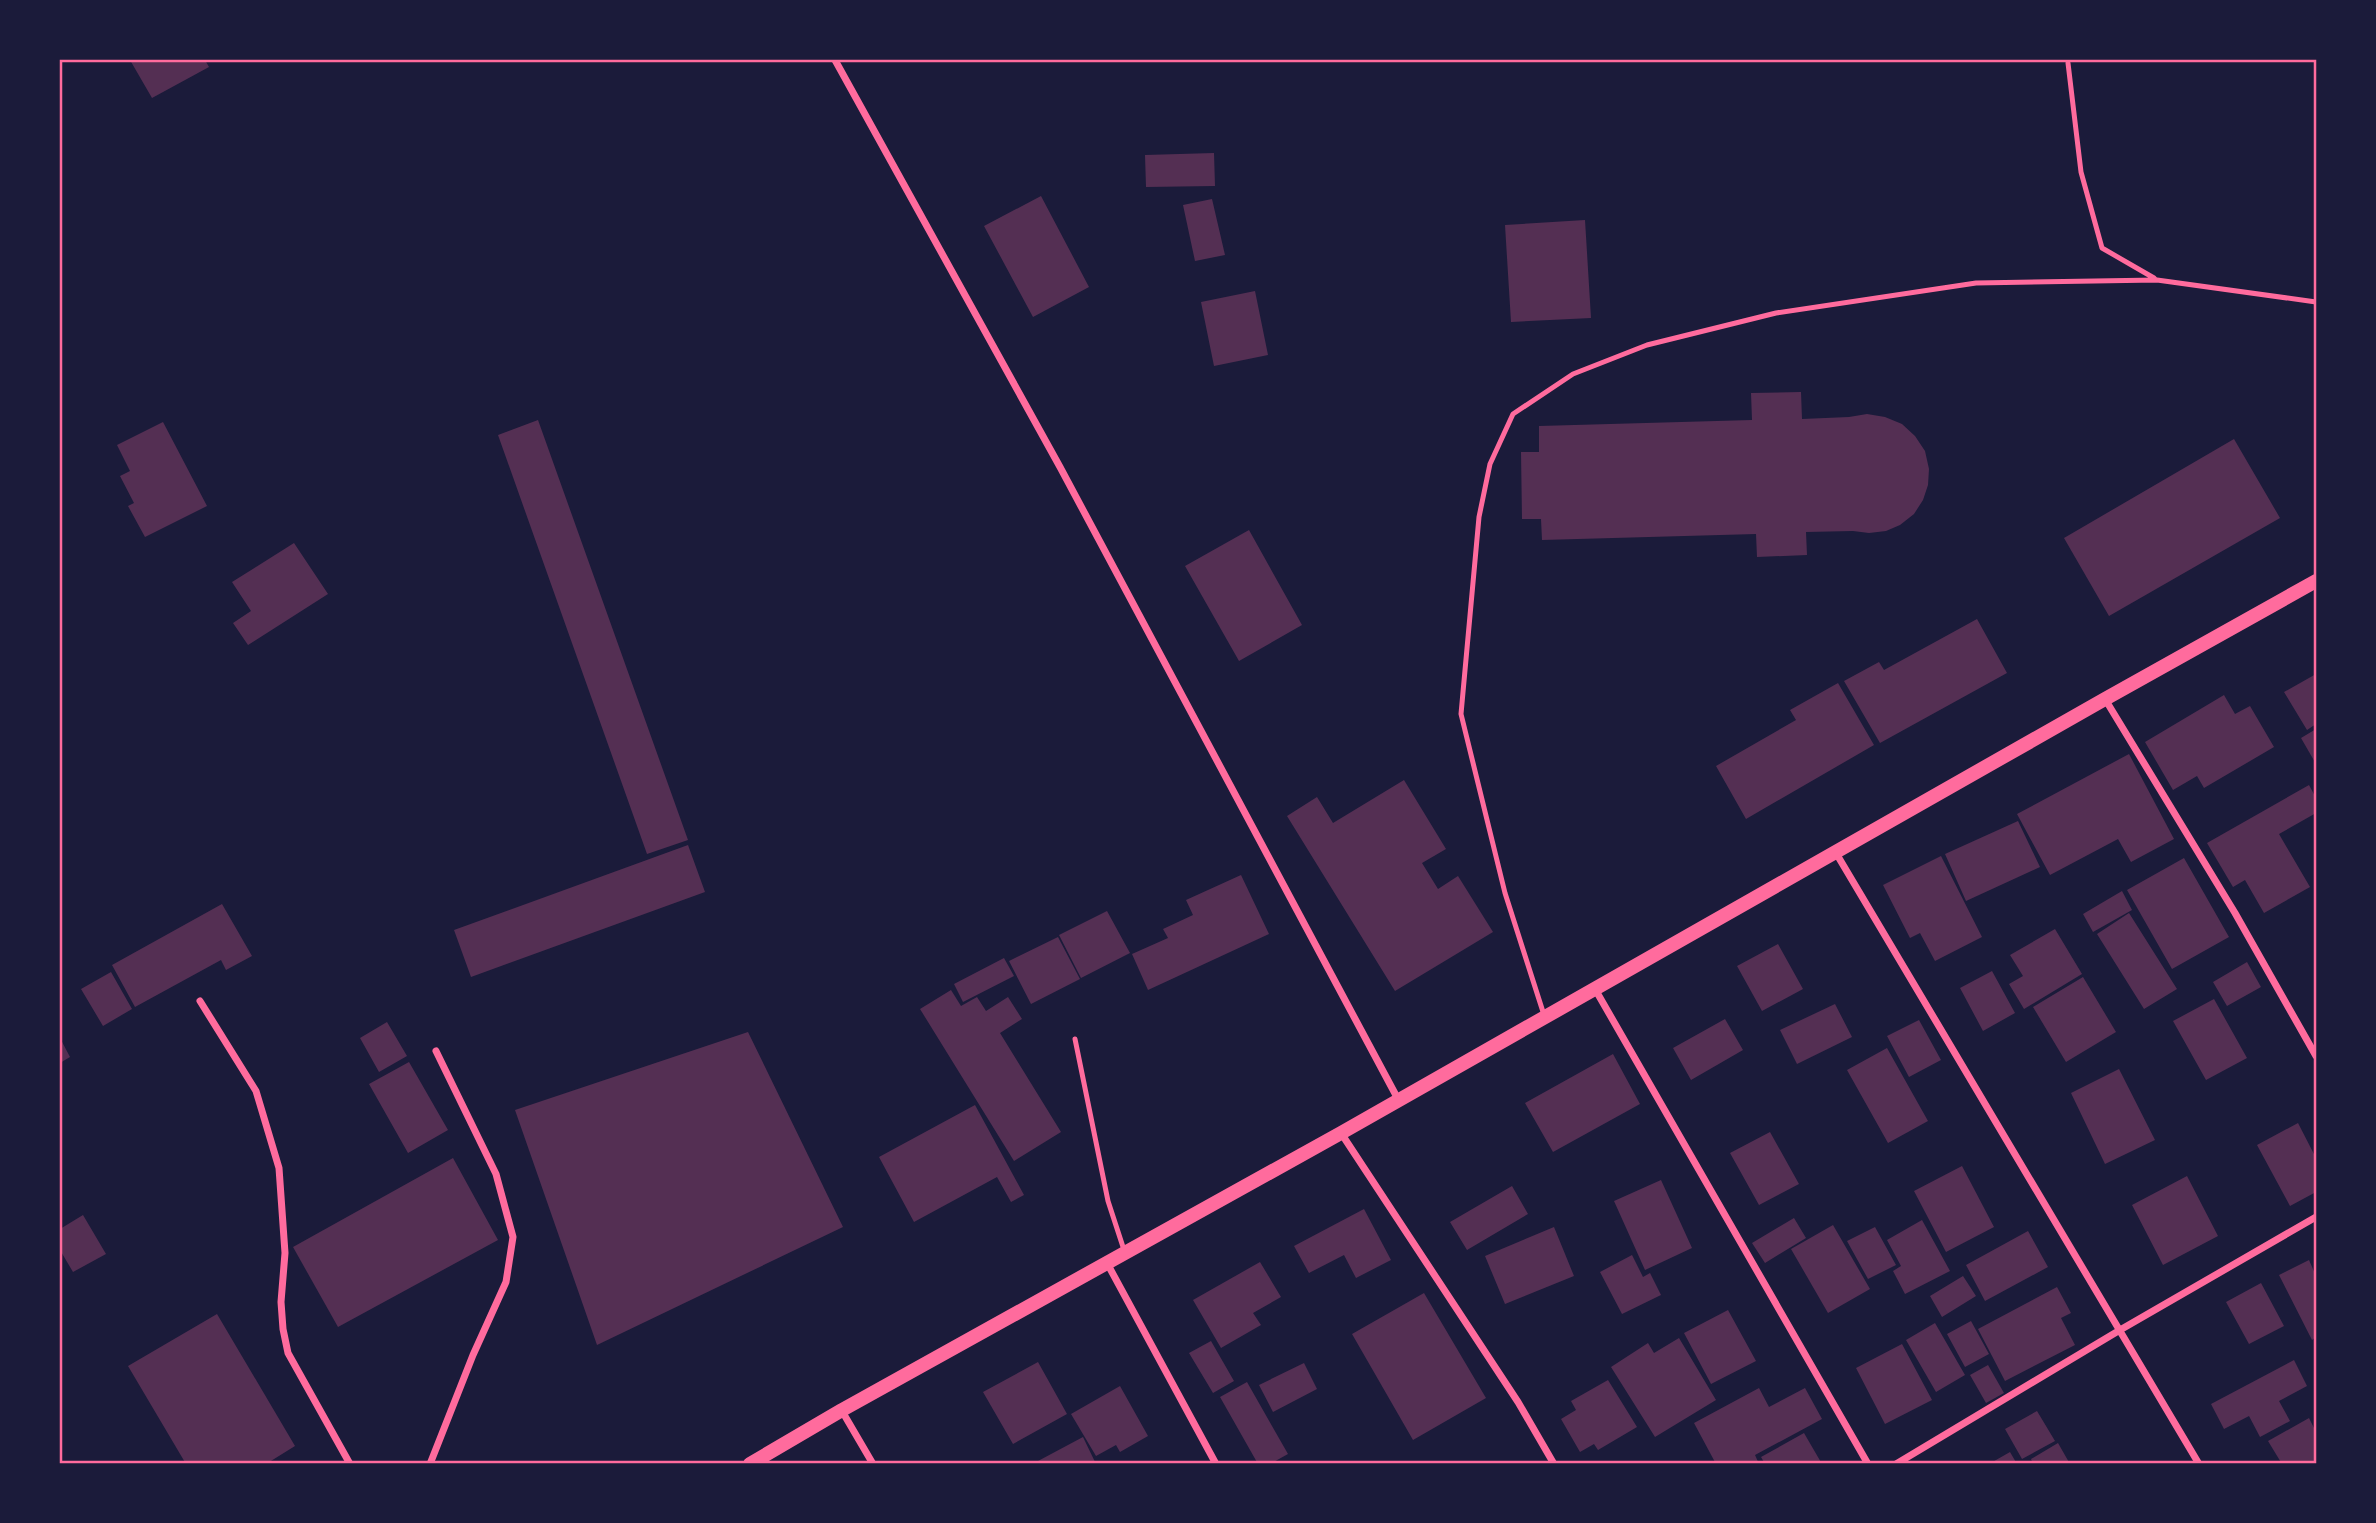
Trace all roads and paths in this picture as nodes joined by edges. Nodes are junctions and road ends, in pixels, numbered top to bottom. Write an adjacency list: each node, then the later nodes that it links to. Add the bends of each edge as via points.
1 (835, 60): 14 (street, via 1060,467)
2 (2067, 63): 3 (lane, via 2081,172 2102,248)
3 (2157, 280): 4 (lane); 10 (lane, via 1976,283 1776,313 1647,345 1573,374 1513,414 1490,464 1479,517 1461,714 1506,892)
4 (2316, 302)
5 (2316, 581): 6 (main road)
6 (2105, 699): 7 (main road); 13 (street)
7 (1836, 853): 8 (main road); 19 (street)
8 (1595, 988): 10 (main road); 27 (street)
9 (201, 1001): 21 (street, via 256,1091 279,1168 285,1253 281,1302 288,1353)
10 (1545, 1017): 14 (main road)
11 (1075, 1039): 17 (lane, via 1108,1202)
12 (436, 1051): 22 (street, via 496,1174 513,1237 506,1282)
13 (2316, 1056)
14 (1399, 1101): 15 (main road)
15 (1341, 1133): 17 (main road); 26 (street)
16 (2316, 1217): 19 (street)
17 (1125, 1254): 18 (main road)
18 (1107, 1264): 20 (main road); 25 (street)
19 (2120, 1330): 28 (street); 29 (street)
20 (842, 1410): 23 (main road); 24 (street)
21 (350, 1464)
22 (430, 1464)
23 (750, 1464)
24 (873, 1464)
25 (1216, 1464)
26 (1554, 1464)
27 (1868, 1464)
28 (1896, 1464)
29 (2199, 1464)

